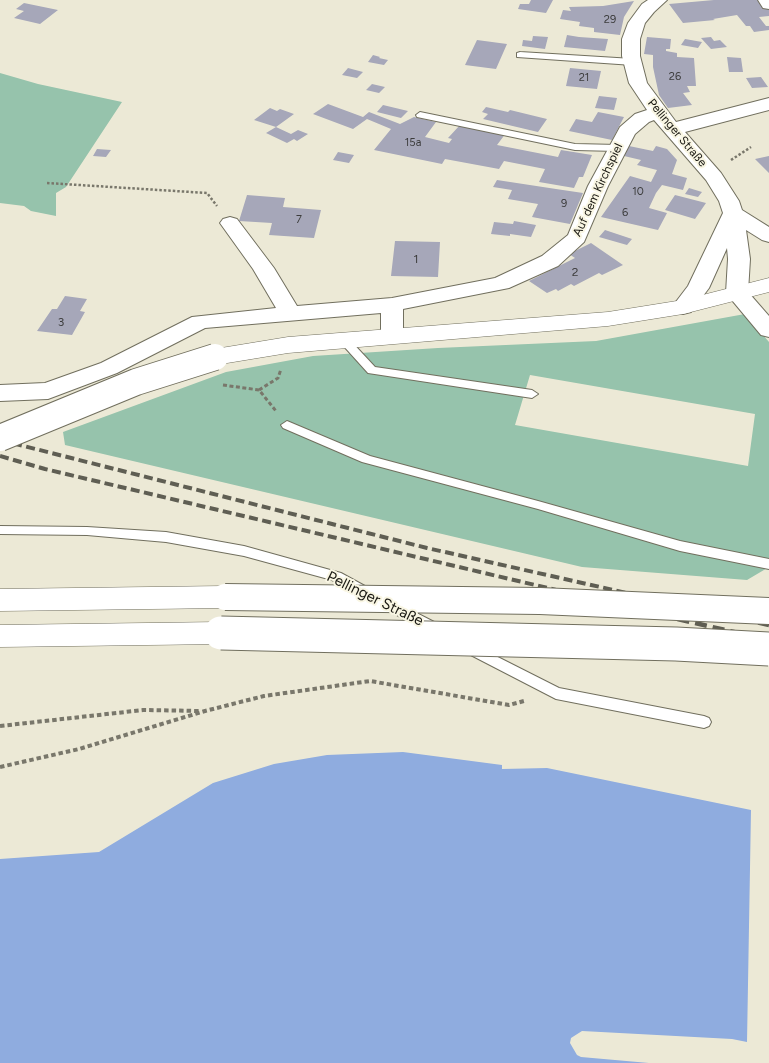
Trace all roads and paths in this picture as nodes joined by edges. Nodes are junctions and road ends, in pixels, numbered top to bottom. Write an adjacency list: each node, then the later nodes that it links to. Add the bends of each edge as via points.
1 (659, 0): 5 (street, Pellinger Straße, via 637,22 631,39)
2 (766, 0): 3 (street)
3 (769, 4)
4 (520, 55): 5 (lane)
5 (633, 62): 7 (street, Pellinger Straße, via 638,84)
6 (769, 104): 9 (street)
7 (658, 113): 9 (street, Pellinger Straße); 10 (street, Auf dem Kirchspiel, via 632,125)
8 (420, 115): 10 (lane, via 575,147)
9 (672, 129): 12 (street, Pellinger Straße, via 714,177)
10 (618, 148): 17 (street, Auf dem Kirchspiel, via 577,238 550,261 501,283)
11 (47, 183): 13 (path, via 207,193)
12 (733, 213): 14 (street); 16 (street, Pellinger Straße, via 739,259); 18 (street, via 698,288)
13 (230, 224): 19 (street)
14 (769, 236)
15 (769, 285): 16 (main road)
16 (737, 293): 18 (main road); 20 (street)
17 (392, 305): 19 (street); 21 (street)
18 (683, 306): 21 (main road, via 567,324)
19 (290, 313): 23 (street, via 200,322 108,368 48,391)
20 (769, 330)
21 (392, 335): 22 (main road)
22 (344, 340): 24 (lane, via 372,370); 26 (main road, bridge, via 215,357 136,382)
23 (0, 393)
24 (532, 394)
25 (288, 425): 28 (lane, via 366,459 680,546)
26 (0, 438)
27 (0, 530): 33 (lane, Pellinger Straße, via 87,530 166,537 244,551 336,576)
28 (769, 564)
29 (0, 600): 30 (main road, bridge, via 224,597 540,601)
30 (769, 611)
31 (0, 636): 32 (main road, bridge, via 221,633)
32 (769, 649)
33 (556, 693): 34 (path, via 509,705 370,681 264,696); 35 (lane, Pellinger Straße)
34 (205, 710): 36 (path, via 143,710); 37 (path, via 79,749)
35 (704, 722)
36 (0, 726)
37 (0, 767)

